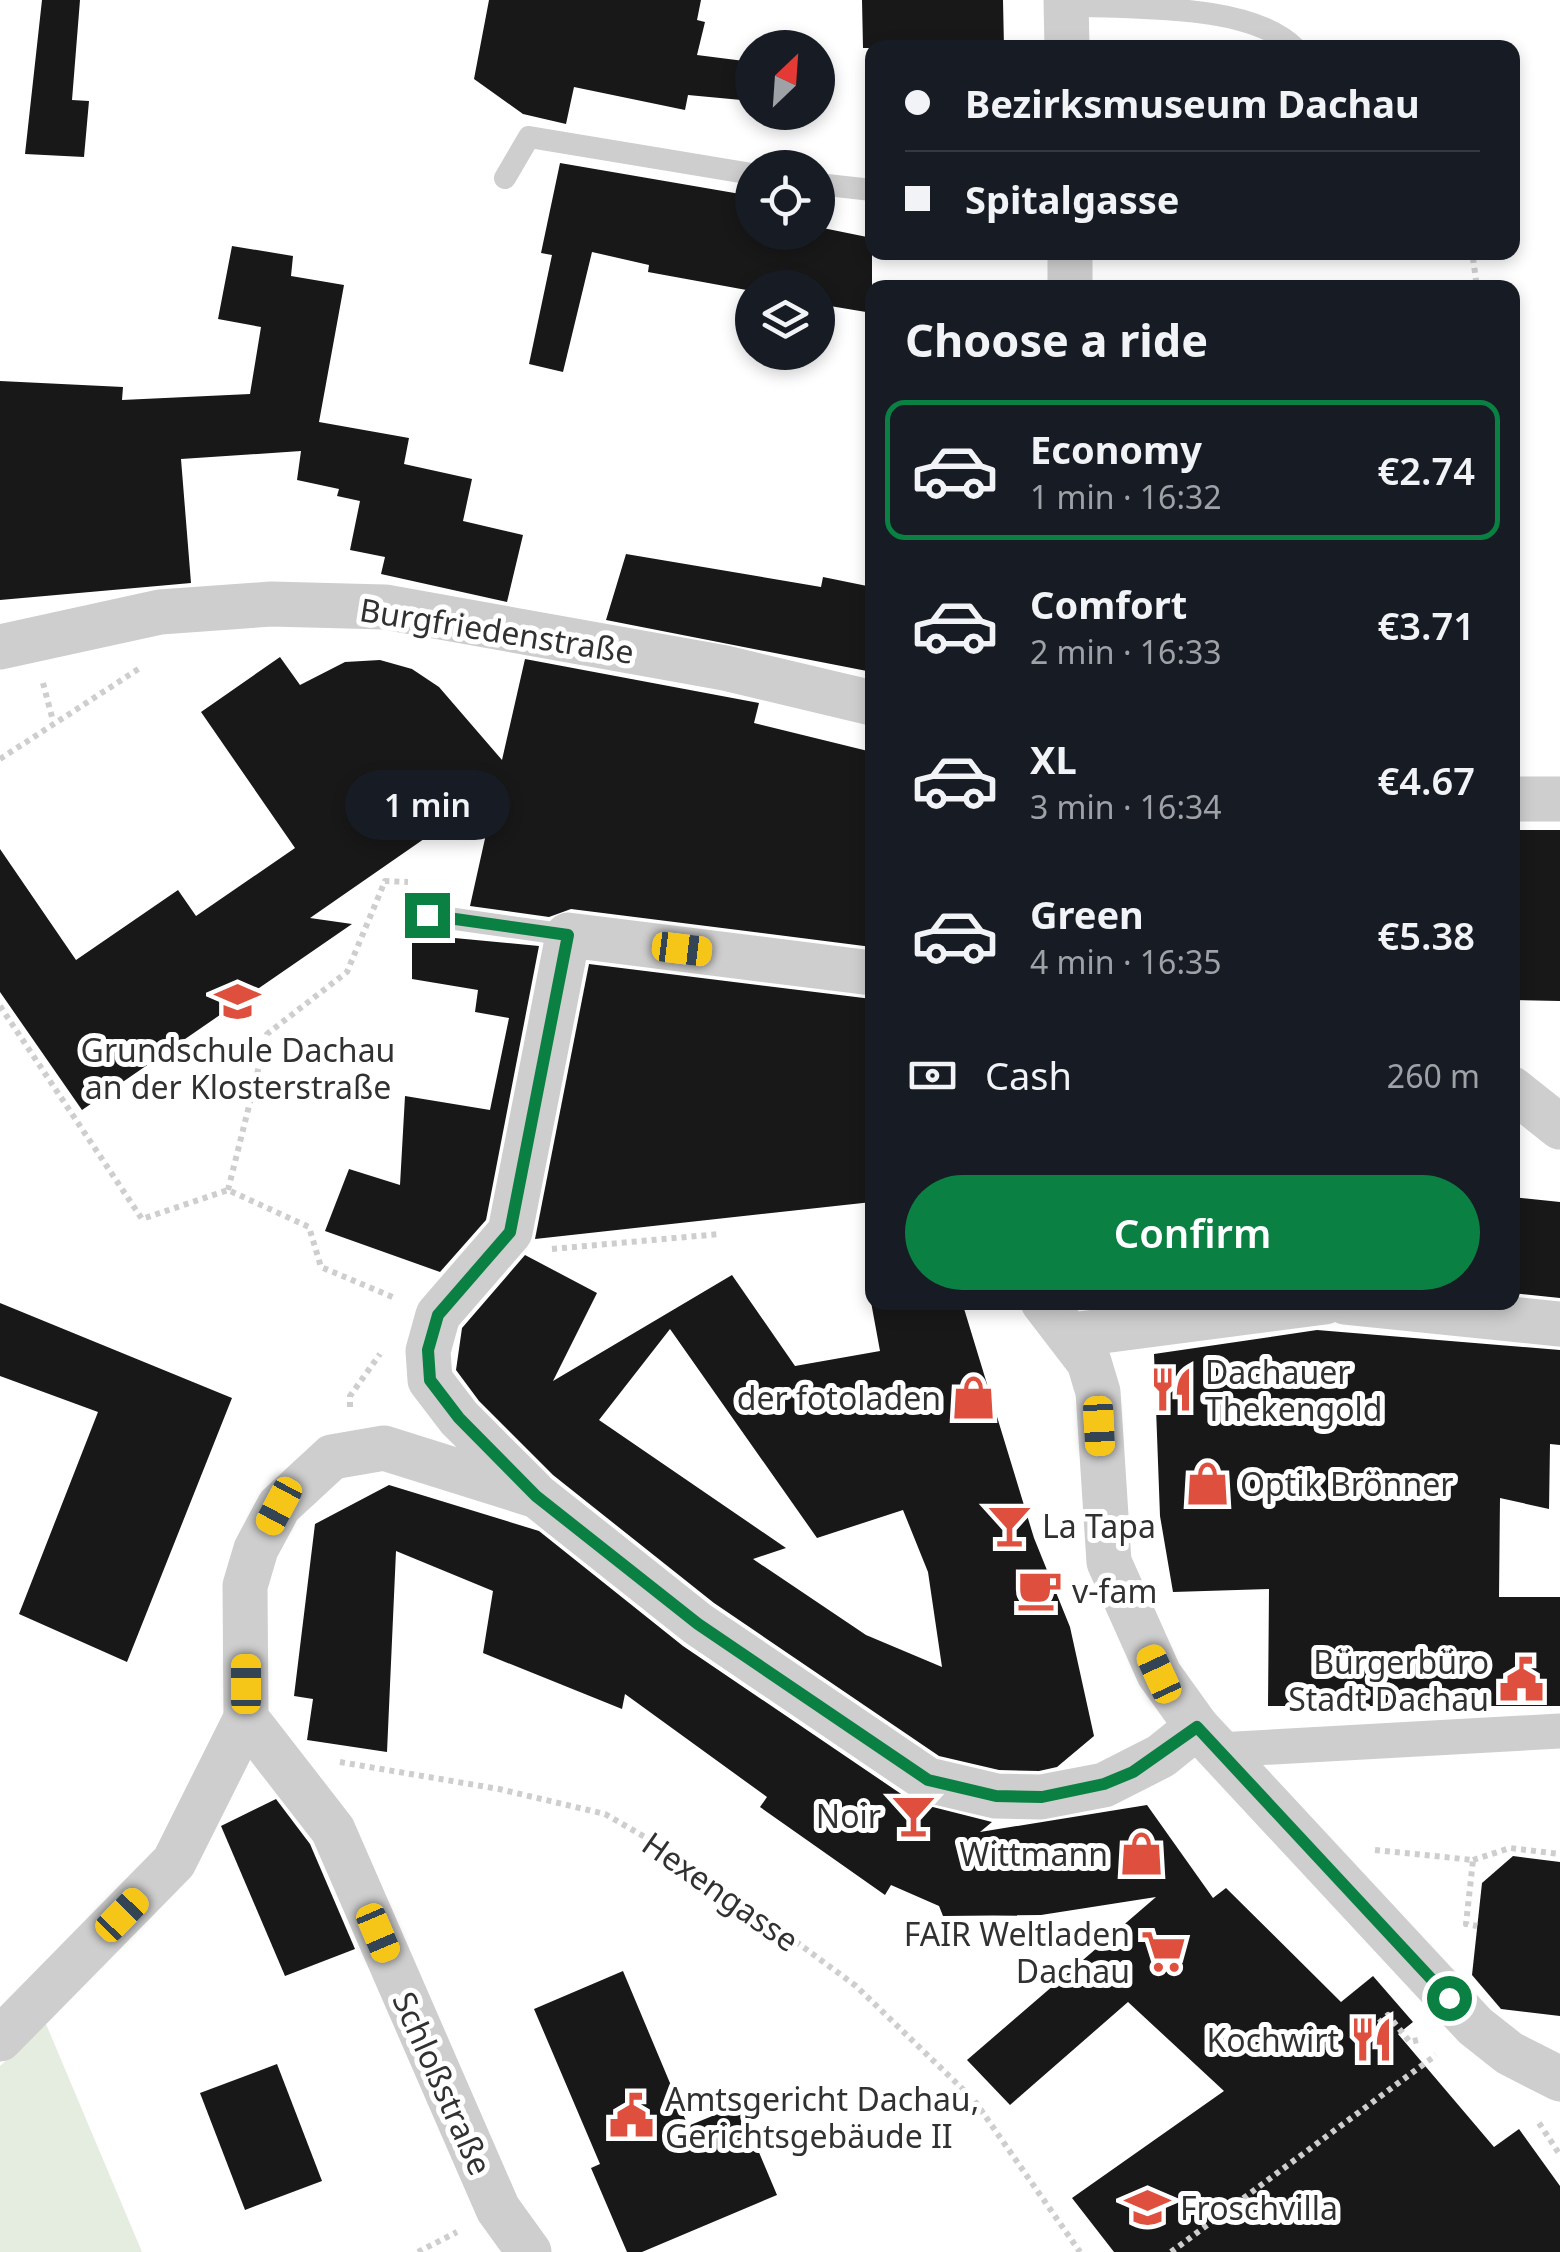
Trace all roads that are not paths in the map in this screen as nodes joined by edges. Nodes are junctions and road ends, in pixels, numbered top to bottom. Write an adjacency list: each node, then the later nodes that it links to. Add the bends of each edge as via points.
1 (1066, 18): 2 (lane, via 1241,19)
2 (1287, 40)
3 (735, 171): 4 (lane, via 529,137)
4 (505, 178)
5 (835, 186): 6 (lane)
6 (865, 189)
7 (0, 648): 8 (street, Burgfriedenstraße, via 160,612 271,604 384,607 725,668)
8 (865, 701)
9 (1520, 799): 10 (street)
10 (1560, 799)
11 (427, 915): 12 (lane)
12 (568, 935): 13 (street); 20 (street, via 510,1232 449,1301 428,1350 430,1380)
13 (865, 972)
14 (1520, 1095): 15 (street)
15 (1560, 1127)
16 (1199, 1310): 18 (street)
17 (1423, 1310): 19 (street)
18 (1057, 1319): 23 (street, via 1089,1362 1098,1392 1109,1562 1159,1674)
19 (1560, 1324)
20 (536, 1496): 21 (street, via 384,1448 332,1457 279,1506 256,1548 246,1586); 23 (street, via 698,1624 928,1780 996,1796 1042,1797 1104,1784)
21 (246, 1718): 24 (street, via 174,1862); 26 (street, Schloßstraße, via 333,1830 498,2209)
22 (1560, 1732): 23 (street)
23 (1208, 1738): 25 (street, via 1475,2026)
24 (0, 2039)
25 (1560, 2080)
26 (529, 2252)

